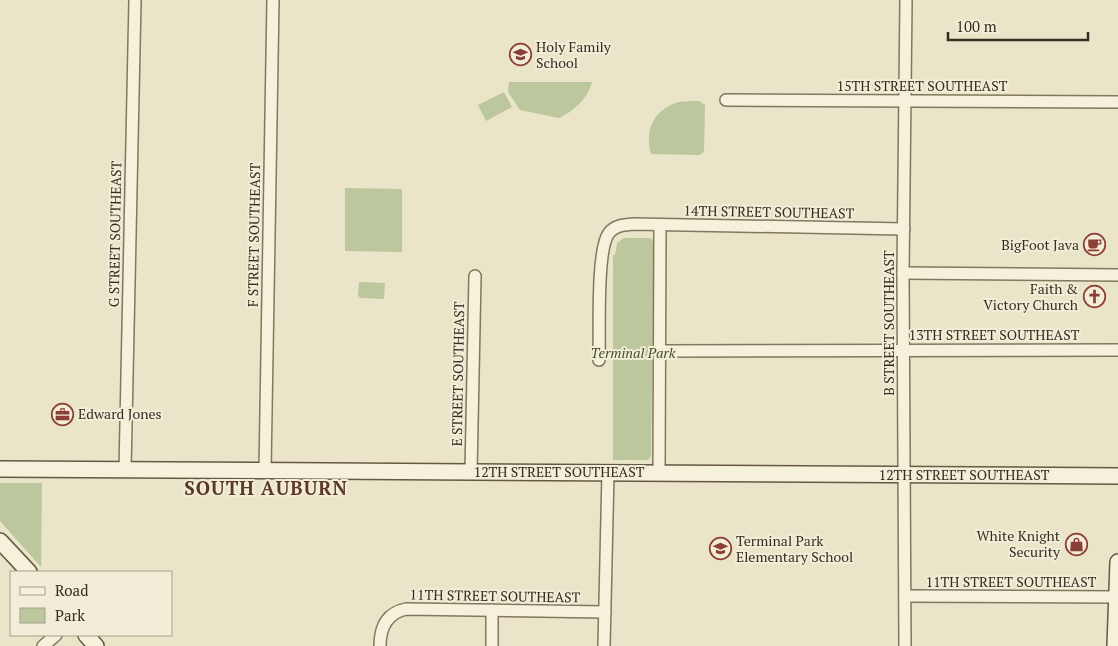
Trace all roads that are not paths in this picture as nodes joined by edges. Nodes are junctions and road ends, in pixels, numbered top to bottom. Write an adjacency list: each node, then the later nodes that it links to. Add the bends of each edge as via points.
1 (135, 0): 17 (street, G STREET SOUTHEAST)
2 (273, 0): 18 (street, F STREET SOUTHEAST)
3 (906, 0): 5 (street, B STREET SOUTHEAST)
4 (726, 100): 5 (street, 15TH STREET SOUTHEAST)
5 (905, 101): 6 (street, 15TH STREET SOUTHEAST); 8 (street, B STREET SOUTHEAST)
6 (1118, 102)
7 (660, 225): 8 (street, 14TH STREET SOUTHEAST); 14 (street); 15 (street, 14TH STREET SOUTHEAST, via 618,226 613,228 605,242 601,270)
8 (904, 229): 9 (street, B STREET SOUTHEAST)
9 (904, 273): 10 (street); 12 (street, B STREET SOUTHEAST)
10 (1118, 275)
11 (475, 276): 19 (street, E STREET SOUTHEAST)
12 (905, 350): 13 (street, 13TH STREET SOUTHEAST); 14 (street, 13TH STREET SOUTHEAST); 22 (street, B STREET SOUTHEAST)
13 (1118, 350)
14 (660, 351): 21 (street)
15 (600, 360)
16 (0, 469): 17 (street, 12TH STREET SOUTHEAST)
17 (125, 470): 18 (street, 12TH STREET SOUTHEAST)
18 (265, 470): 19 (street, 12TH STREET SOUTHEAST)
19 (471, 472): 20 (street, 12TH STREET SOUTHEAST)
20 (608, 473): 21 (street, 12TH STREET SOUTHEAST); 30 (street)
21 (659, 473): 22 (street, 12TH STREET SOUTHEAST)
22 (905, 475): 23 (street, 12TH STREET SOUTHEAST); 27 (street, B STREET SOUTHEAST)
23 (1118, 476)
24 (0, 541): 26 (street)
25 (1118, 562): 28 (street)
26 (28, 571)
27 (905, 596): 28 (street, 11TH STREET SOUTHEAST); 38 (street, B STREET SOUTHEAST)
28 (1117, 597): 39 (street)
29 (492, 610): 30 (street, 11TH STREET SOUTHEAST); 35 (street, 11TH STREET SOUTHEAST, via 408,608 388,619 382,630); 36 (street)
30 (605, 612): 37 (street)
31 (55, 636): 33 (street)
32 (87, 636): 34 (street)
33 (43, 646)
34 (96, 646)
35 (380, 646)
36 (492, 646)
37 (604, 646)
38 (905, 646)
39 (1115, 646)

